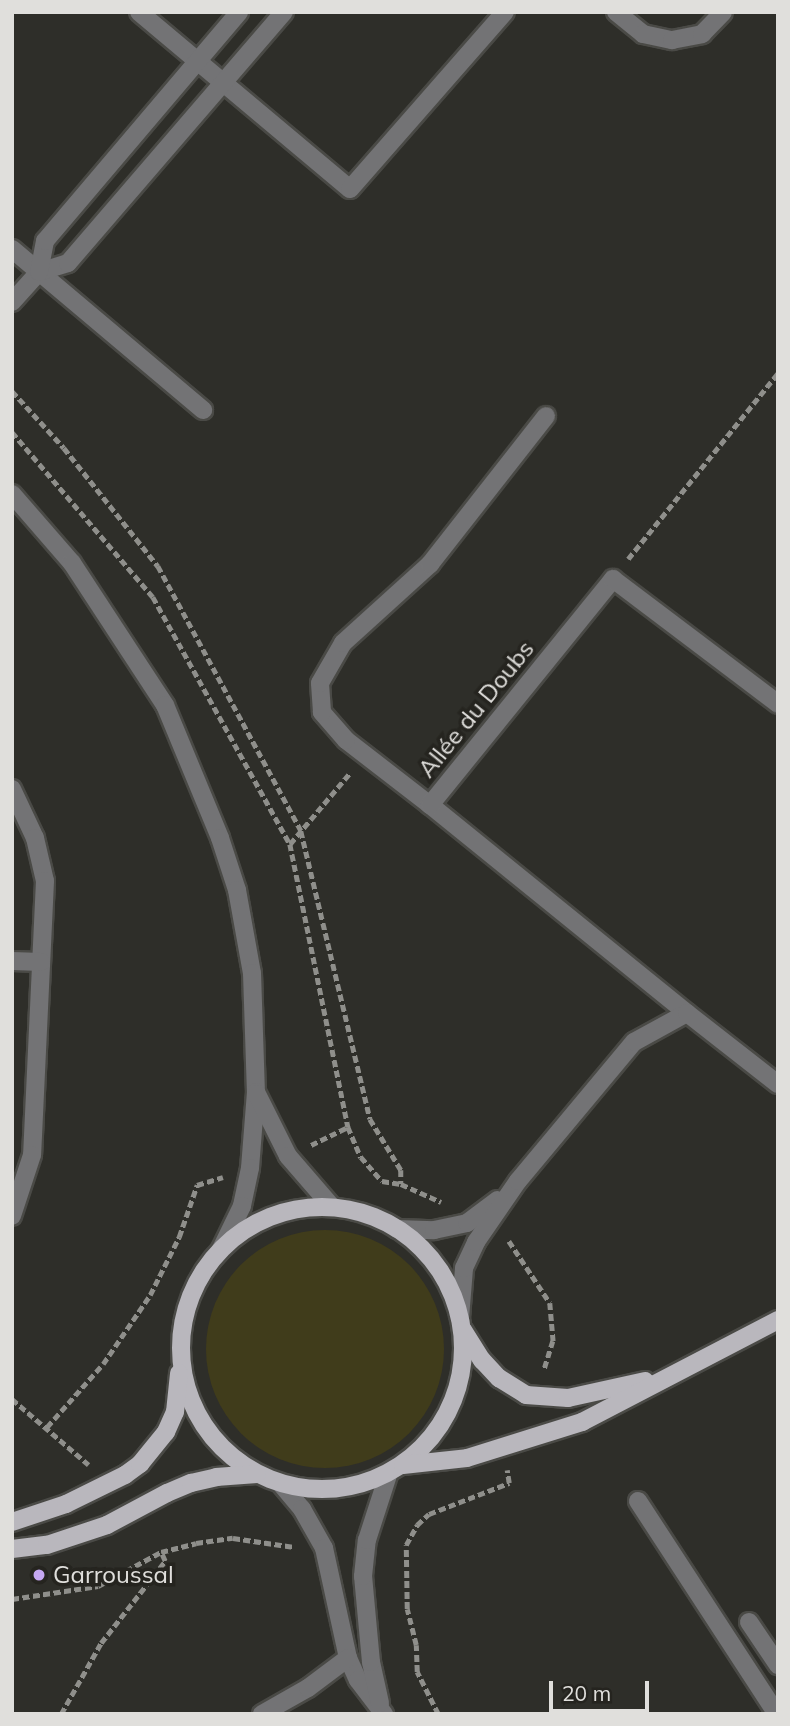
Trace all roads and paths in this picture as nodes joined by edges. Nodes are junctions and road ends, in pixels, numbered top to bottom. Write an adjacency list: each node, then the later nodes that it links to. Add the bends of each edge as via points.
1 (139, 12): 7 (street)
2 (239, 12): 7 (street)
3 (284, 12): 8 (street)
4 (505, 12): 8 (street, via 350,189)
5 (616, 12): 6 (street, via 643,34 672,40 702,34)
6 (723, 12)
7 (197, 61): 8 (street); 10 (street, via 44,241)
8 (222, 85): 10 (street, via 68,263)
9 (12, 249): 10 (street)
10 (39, 272): 11 (street); 14 (street)
11 (12, 302)
12 (778, 373): 17 (path)
13 (12, 391): 22 (path, via 158,566)
14 (203, 410)
15 (546, 416): 19 (street, via 430,564 343,643 320,683 322,712)
16 (12, 494): 28 (street, via 72,563 166,705 237,890 252,972)
17 (613, 579): 18 (street); 21 (street, Allée du Doubs)
18 (778, 704)
19 (365, 754): 21 (street); 22 (path)
20 (12, 789): 25 (street, via 35,838 45,881)
21 (430, 805): 26 (street, Allée du Doubs)
22 (302, 831): 23 (path); 34 (path, via 370,1119 401,1170 401,1184)
23 (290, 844)
24 (12, 961): 25 (street)
25 (41, 962): 35 (street, via 32,1155)
26 (687, 1013): 27 (street, Allée du Doubs); 32 (street, via 634,1042)
27 (778, 1084)
28 (256, 1092): 33 (street, via 288,1156); 38 (street, via 242,1206)
29 (348, 1127): 30 (path)
30 (302, 1149)
31 (228, 1175): 45 (path, via 197,1185 150,1295 103,1364)
32 (518, 1181): 36 (street, via 467,1223 434,1230); 40 (street, via 476,1242 464,1268)
33 (332, 1207): 36 (main road, via 366,1214); 38 (main road, via 301,1208 272,1216)
34 (453, 1207)
35 (12, 1216)
36 (397, 1229): 40 (main road, via 437,1267)
37 (502, 1237): 43 (path, via 550,1303 553,1341 549,1363)
38 (221, 1249): 41 (main road, via 191,1295)
39 (778, 1320): 42 (main road)
40 (460, 1322): 42 (main road, via 482,1360 499,1378 526,1395 568,1398); 47 (main road, via 463,1349 456,1393 435,1433)
41 (180, 1349): 49 (main road, via 190,1399 201,1423 235,1461); 52 (main road, via 175,1412 155,1448 140,1464 66,1504)
42 (666, 1376): 47 (main road, via 582,1422 538,1438 467,1458)
43 (538, 1381)
44 (12, 1399): 45 (path)
45 (47, 1427): 48 (path)
46 (506, 1464): 63 (path, via 509,1483 429,1514 416,1525 406,1545 407,1609 417,1672)
47 (396, 1468): 50 (main road, via 357,1486 331,1490); 62 (street, via 371,1524 363,1576 371,1662)
48 (97, 1472)
49 (257, 1475): 50 (main road); 54 (main road, via 191,1483 107,1525 47,1545)
50 (281, 1484): 58 (street, via 302,1508 324,1548)
51 (638, 1501): 64 (street)
52 (12, 1521)
53 (303, 1548): 55 (path, via 233,1538)
54 (12, 1549)
55 (161, 1552): 56 (path, via 98,1586); 60 (path, via 165,1562 101,1643)
56 (12, 1599)
57 (749, 1622): 59 (street)
58 (348, 1658): 61 (street); 62 (street)
59 (778, 1665)
60 (61, 1714)
61 (262, 1714)
62 (384, 1714)
63 (438, 1714)
64 (777, 1714)

